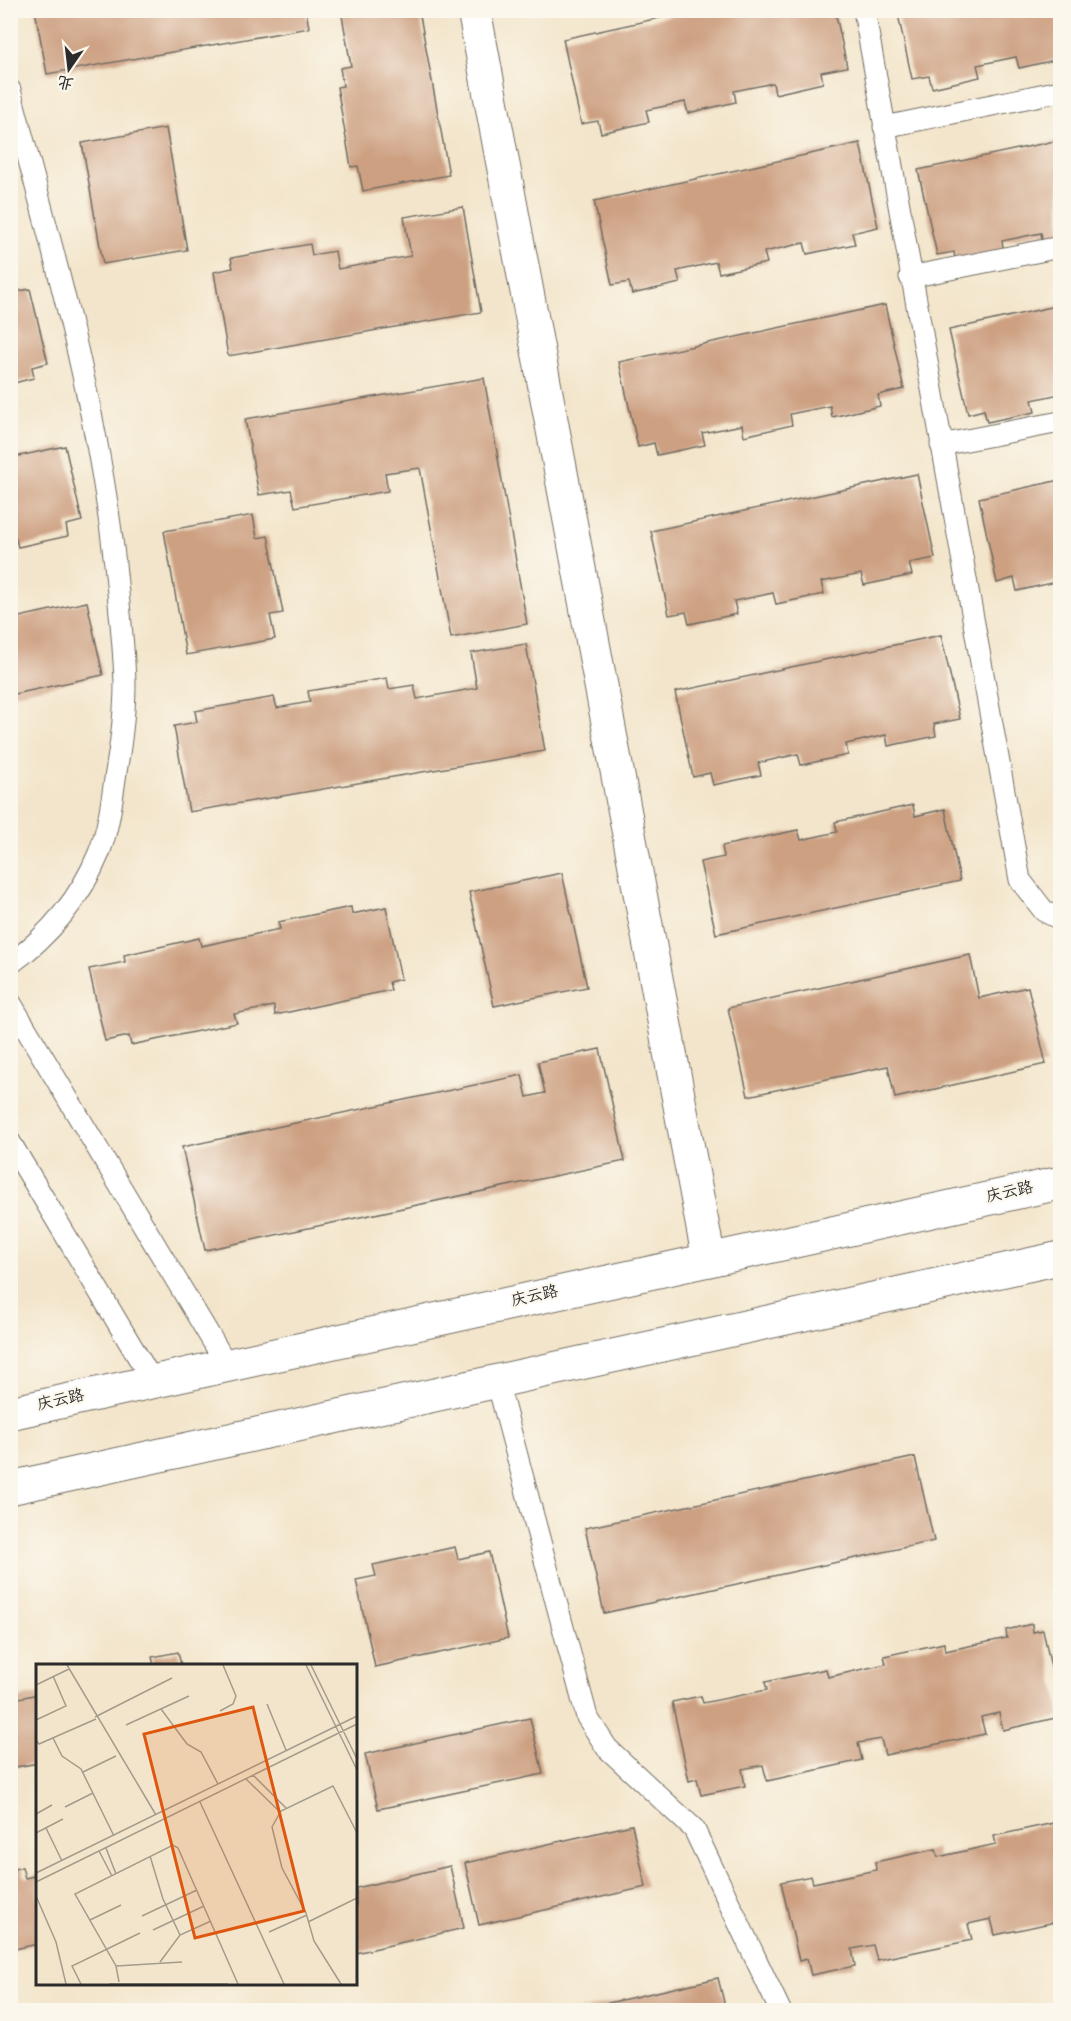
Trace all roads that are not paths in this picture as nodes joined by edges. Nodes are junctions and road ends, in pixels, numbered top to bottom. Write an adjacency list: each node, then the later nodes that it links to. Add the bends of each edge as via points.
1 (474, 10): 16 (main road)
2 (864, 10): 5 (lane)
3 (10, 90): 11 (lane, via 77,344 99,453 117,586 125,685 109,822 99,852 70,906 44,936)
4 (1060, 91): 5 (lane)
5 (884, 127): 7 (lane)
6 (1060, 247): 7 (lane)
7 (910, 277): 9 (lane)
8 (1060, 422): 9 (lane)
9 (941, 445): 10 (lane, via 1020,880 1044,911)
10 (1060, 919)
11 (10, 964)
12 (10, 1002): 17 (lane)
13 (10, 1142): 19 (lane)
14 (1060, 1183): 16 (main road, 庆云路)
15 (1060, 1258): 18 (main road)
16 (709, 1260): 17 (main road, 庆云路)
17 (227, 1365): 19 (main road, 庆云路)
18 (497, 1381): 21 (main road); 22 (lane, via 587,1717 607,1748 694,1828)
19 (153, 1382): 20 (main road, 庆云路)
20 (10, 1413)
21 (10, 1488)
22 (780, 2010)

